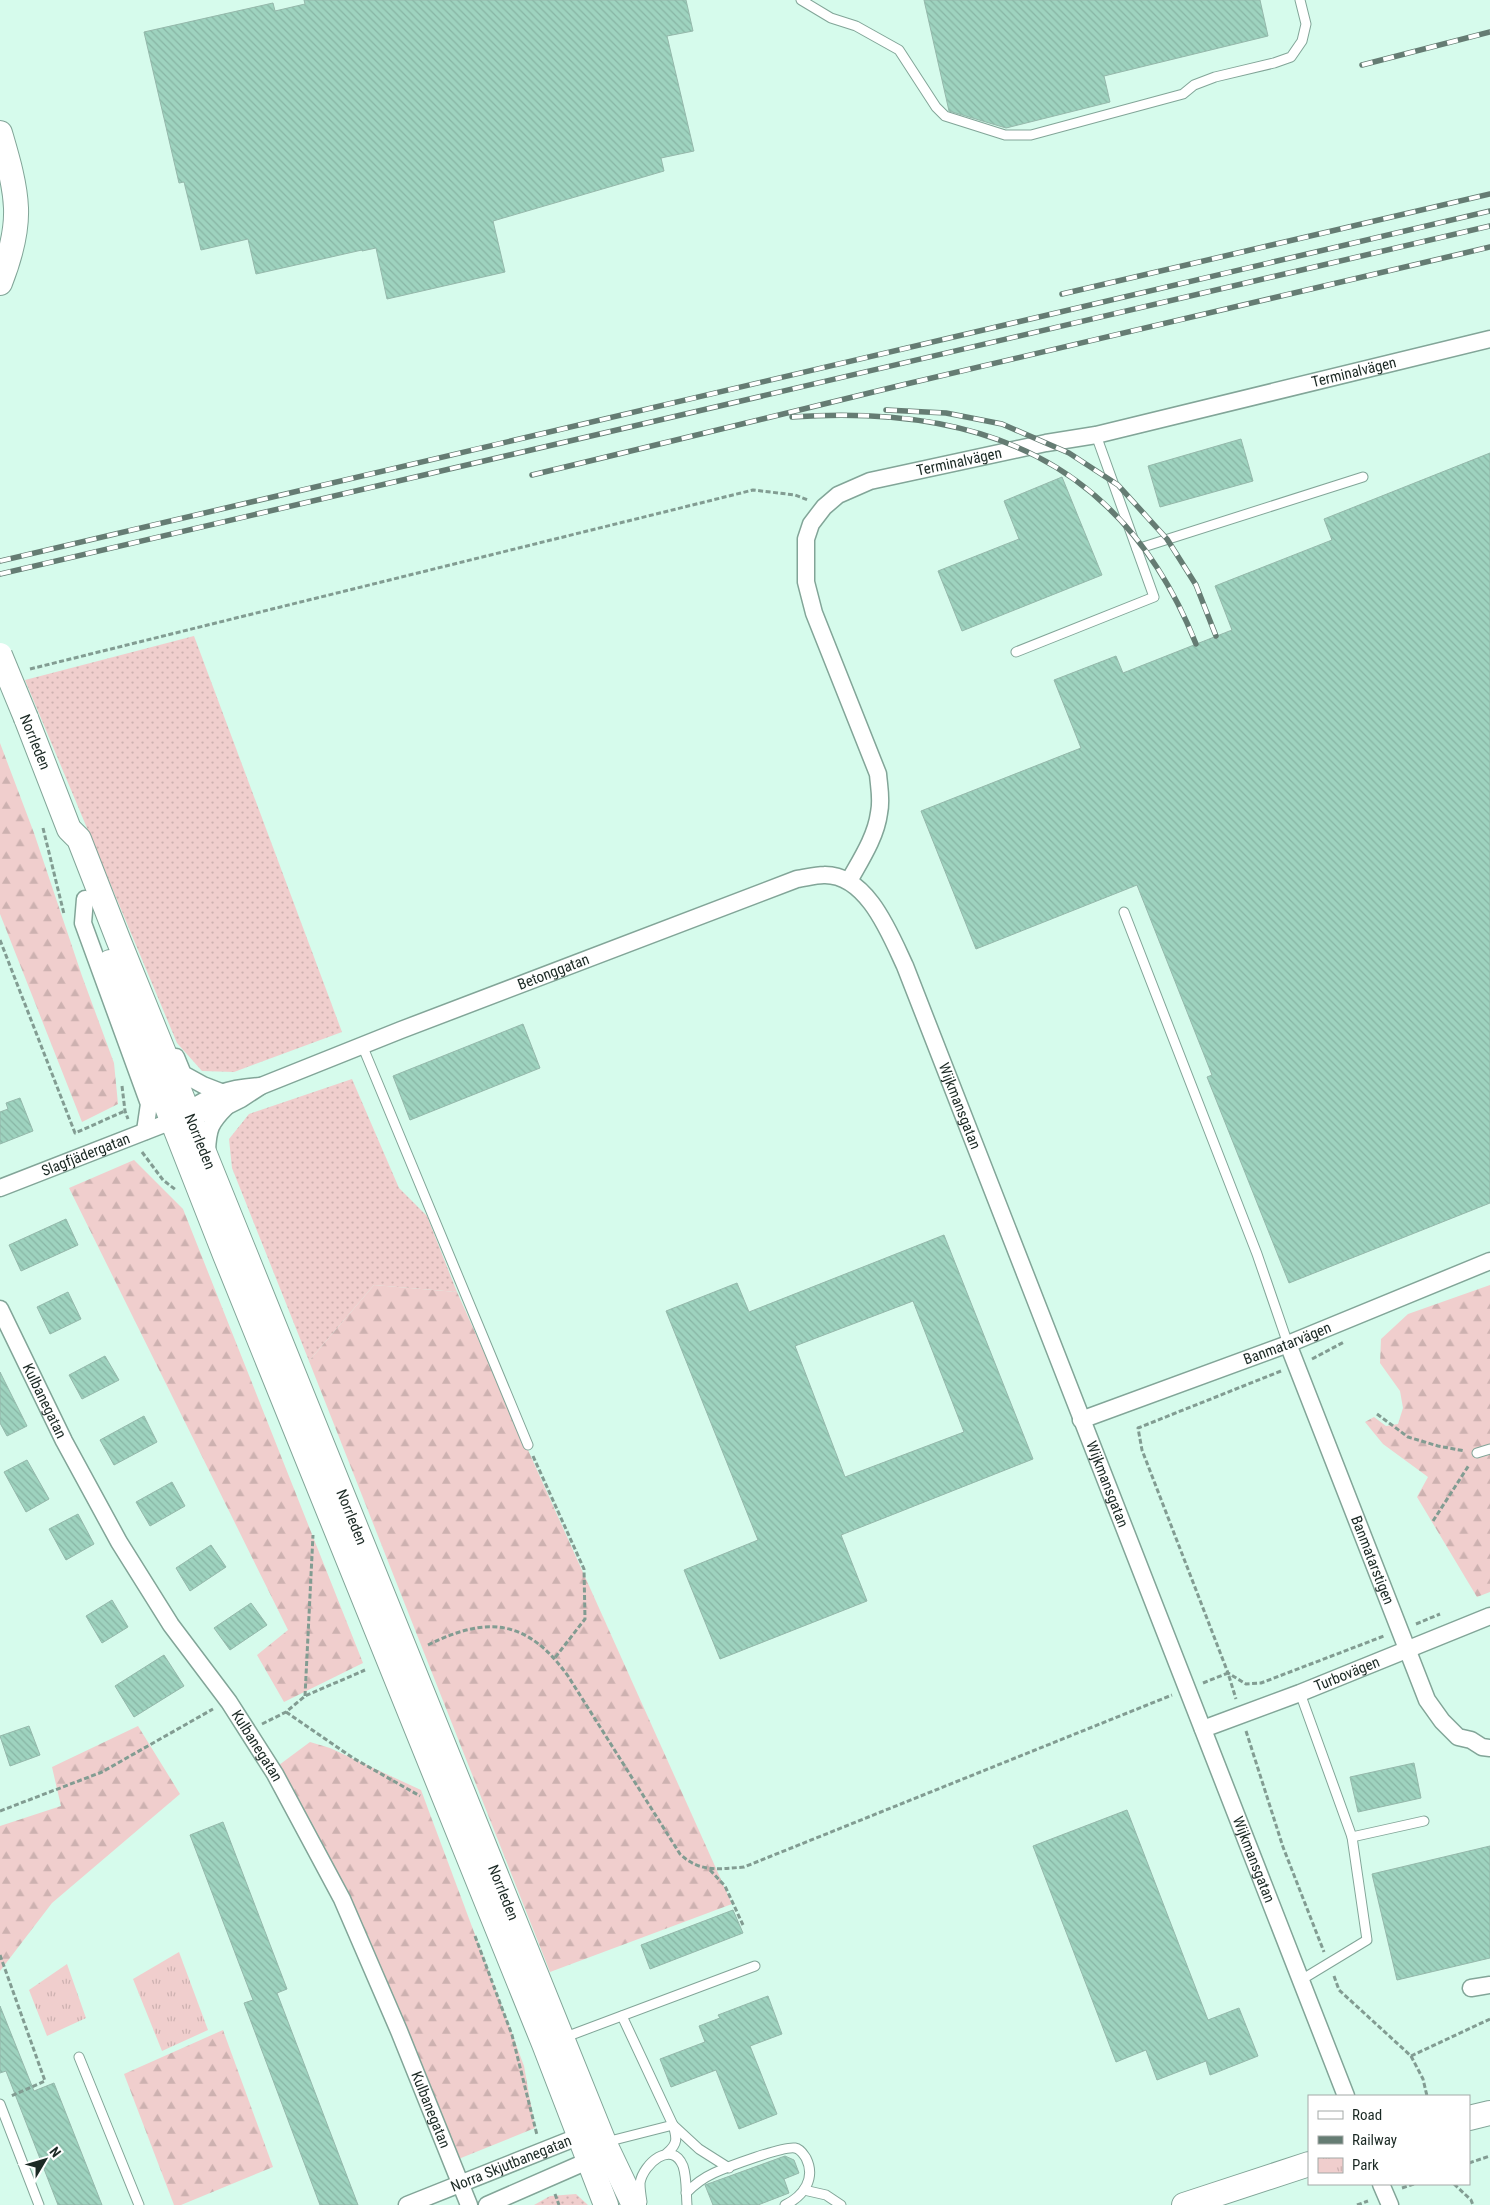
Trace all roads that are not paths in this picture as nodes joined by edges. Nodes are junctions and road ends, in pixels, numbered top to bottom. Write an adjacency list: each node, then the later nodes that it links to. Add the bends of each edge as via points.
1 (801, 0): 2 (lane, via 899,50 936,108 945,116 1005,135 1031,135 1183,94 1194,85 1216,77 1291,57 1302,41 1306,24)
2 (1300, 0)
3 (0, 133): 4 (main road, via 16,209 10,256)
4 (0, 283)
5 (1490, 340): 6 (street, Terminalvägen)
6 (1096, 435): 8 (lane); 12 (street, Terminalvägen, via 870,481 846,491 824,507 812,524 806,539 806,582 814,613 878,774 879,815)
7 (1363, 477): 8 (lane)
8 (1137, 549): 9 (lane, via 1154,597)
9 (1016, 652)
10 (0, 655): 11 (main road, Norrleden, bridge)
11 (69, 829): 13 (main road, Norrleden, via 65,846); 15 (main road, Norrleden, via 79,838)
12 (849, 882): 16 (street, Betonggatan, via 825,875 797,879); 25 (street, Wijkmansgatan, via 867,898 887,928 905,966)
13 (86, 899): 18 (main road, Norrleden); 19 (street, via 83,923 149,1104)
14 (1124, 912): 24 (lane, via 1257,1254)
15 (121, 946): 17 (street, via 144,982 183,1074); 18 (main road, Norrleden)
16 (362, 1045): 17 (street, Betonggatan, via 261,1086 241,1099); 26 (lane)
17 (224, 1098): 18 (street, Betonggatan); 20 (street, Betonggatan, via 208,1129)
18 (183, 1116): 19 (street, Slagfjädergatan); 20 (main road, Norrleden); 48 (main road, Norrleden)
19 (140, 1134): 21 (street, Slagfjädergatan)
20 (206, 1158): 41 (main road, Norrleden)
21 (0, 1188)
22 (1490, 1261): 24 (street, Banmatarvägen)
23 (0, 1309): 53 (street, Kulbanegatan, via 64,1441 119,1542 171,1625 228,1702 275,1774 342,1899)
24 (1288, 1344): 25 (street, Banmatarvägen); 30 (street, Banmatarstigen)
25 (1081, 1420): 32 (street, Wijkmansgatan)
26 (528, 1445)
27 (1490, 1449): 28 (lane)
28 (1477, 1453)
29 (1490, 1616): 30 (street, Turbovägen)
30 (1406, 1648): 31 (street, Turbovägen); 33 (street, Banmatarstigen, via 1427,1700 1442,1721 1458,1736)
31 (1300, 1693): 32 (street, Turbovägen); 35 (lane)
32 (1203, 1729): 37 (street, Wijkmansgatan)
33 (1490, 1748)
34 (1424, 1821): 35 (lane)
35 (1352, 1837): 37 (lane, via 1367,1940)
36 (755, 1966): 40 (lane)
37 (1301, 1980): 43 (street, Wijkmansgatan)
38 (1490, 1985): 39 (street)
39 (1471, 1988)
40 (622, 2016): 41 (lane); 47 (lane)
41 (563, 2038): 49 (main road, Norrleden)
42 (79, 2057): 58 (lane)
43 (1346, 2095)
44 (0, 2104): 57 (lane)
45 (1490, 2113): 46 (main road)
46 (1470, 2118)
47 (672, 2125): 49 (lane); 50 (lane, via 677,2139); 52 (lane, via 699,2150)
48 (580, 2136): 49 (main road, Norrleden); 53 (street, Norra Skjutbanegatan)
49 (597, 2151): 61 (street, Norra Skjutbanegatan, via 550,2178); 62 (main road, Norrleden); 63 (main road, Norrleden)
50 (667, 2153): 56 (lane, via 682,2165); 64 (lane, via 658,2156 640,2182)
51 (1308, 2164): 68 (main road)
52 (729, 2168): 55 (lane, via 766,2153 796,2148 809,2165 810,2178); 56 (lane, via 695,2184)
53 (460, 2184): 59 (street, Norra Skjutbanegatan); 60 (street, Kulbanegatan)
54 (1381, 2185): 69 (street)
55 (804, 2190): 66 (lane); 67 (lane, via 826,2195)
56 (686, 2193): 65 (lane)
57 (39, 2205)
58 (139, 2205)
59 (407, 2205)
60 (469, 2205)
61 (488, 2205)
62 (606, 2205)
63 (634, 2205)
64 (642, 2205)
65 (687, 2205)
66 (785, 2205)
67 (841, 2205)
68 (1184, 2205)
69 (1390, 2205)

